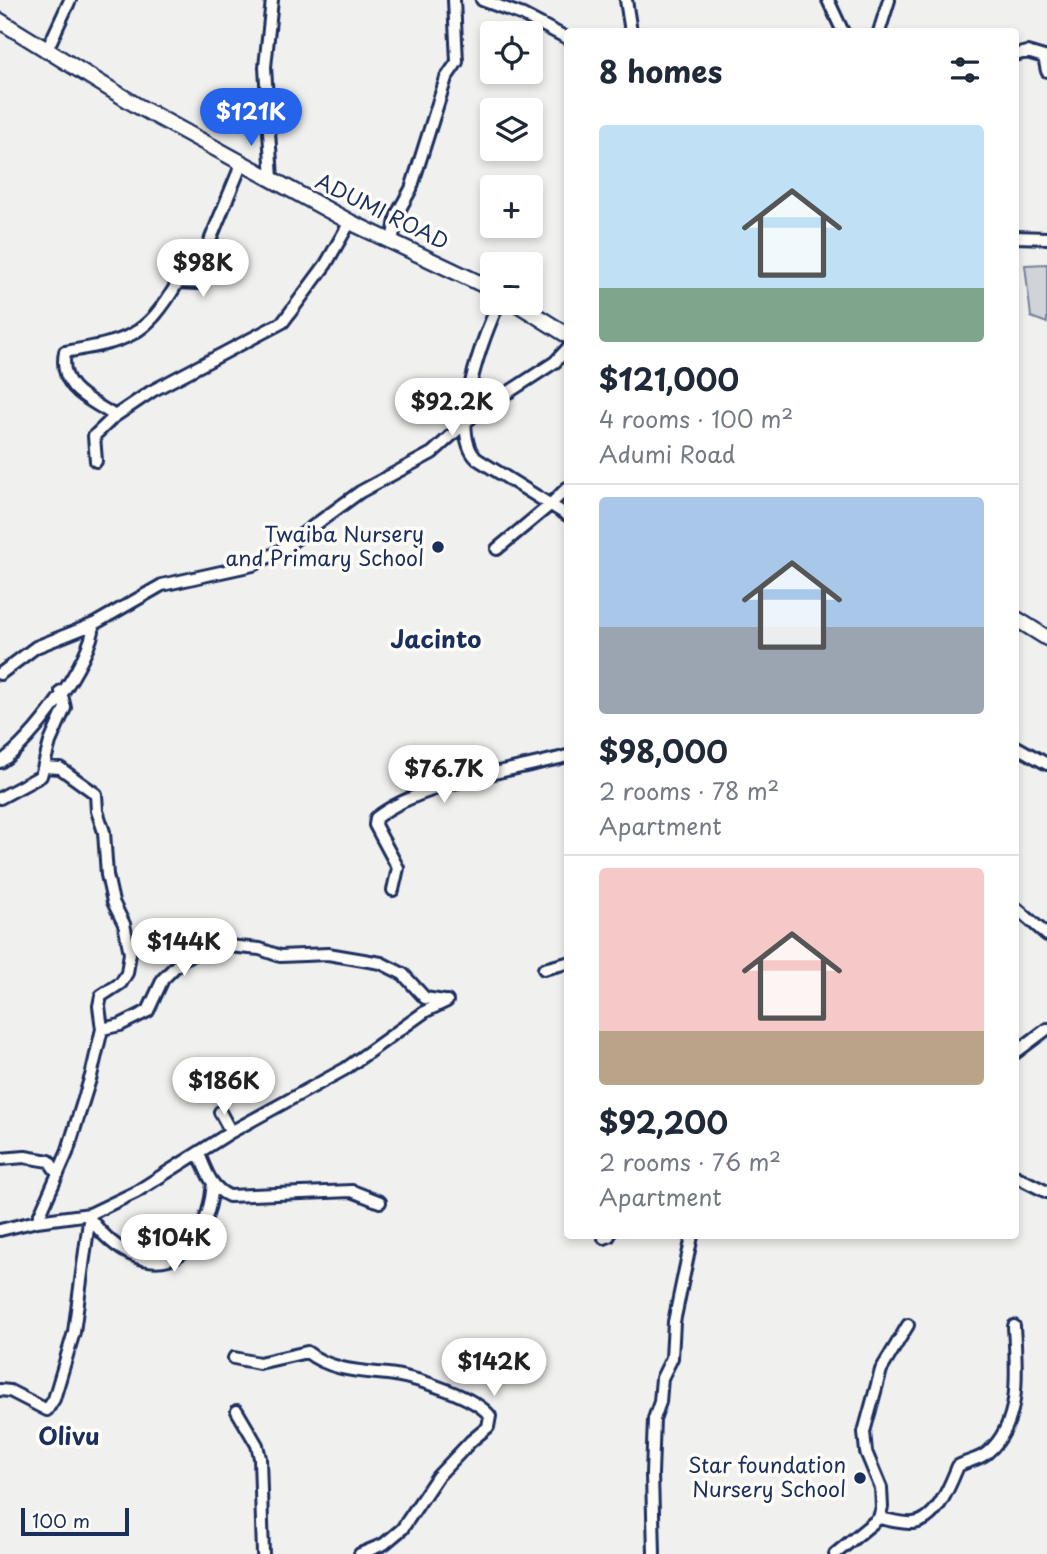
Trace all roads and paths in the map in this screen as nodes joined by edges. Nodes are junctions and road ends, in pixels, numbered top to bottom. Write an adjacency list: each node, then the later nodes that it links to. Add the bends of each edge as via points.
1 (70, 0): 13 (street)
2 (272, 0): 17 (street, via 265,67)
3 (454, 0): 21 (street, via 457,62 446,78)
4 (482, 0): 12 (street)
5 (626, 0): 9 (street)
6 (828, 0): 10 (street)
7 (889, 0): 11 (street)
8 (0, 21): 13 (main road, ADUMI ROAD)
9 (630, 28)
10 (841, 28)
11 (880, 28)
12 (564, 36)
13 (46, 52): 16 (main road, ADUMI ROAD)
14 (1019, 54): 15 (street, via 1044,57)
15 (1047, 71)
16 (242, 163): 17 (main road, ADUMI ROAD); 27 (street, via 211,238 199,283 178,282 156,317 138,332 65,352 64,372 74,389)
17 (272, 179): 18 (main road, ADUMI ROAD)
18 (349, 222): 21 (main road, ADUMI ROAD); 27 (street, via 326,264 283,322 152,391)
19 (1019, 237): 20 (street)
20 (1047, 238)
21 (391, 242): 22 (main road, ADUMI ROAD)
22 (480, 283)
23 (493, 315): 28 (street, via 482,340)
24 (535, 315): 25 (main road)
25 (564, 333)
26 (564, 352): 28 (street)
27 (115, 416): 29 (street, via 94,436)
28 (467, 422): 31 (street, via 471,453); 35 (street, via 432,453 360,492 278,552 253,565 162,585)
29 (96, 461)
30 (564, 491): 31 (street)
31 (551, 505): 32 (street); 33 (street)
32 (564, 513)
33 (497, 549)
34 (1019, 620): 36 (main road)
35 (94, 624): 37 (street, via 36,647); 38 (street, via 89,649)
36 (1044, 632)
37 (0, 674)
38 (61, 691): 41 (street, via 23,744); 43 (street, via 65,708)
39 (1019, 748): 42 (street)
40 (564, 757): 45 (street, via 451,785 389,807 376,818 375,825 398,868)
41 (0, 762)
42 (1047, 764)
43 (44, 767): 44 (street, via 36,782); 50 (street, via 60,768 96,794 107,876 129,941 127,973 102,996)
44 (0, 798)
45 (393, 890)
46 (1019, 910): 47 (street)
47 (1047, 935)
48 (564, 964): 49 (street)
49 (544, 969)
50 (102, 1029): 54 (street, via 148,1011 163,979 183,959 228,946 280,956 328,954 381,963 403,974 425,998 447,1001 314,1088); 57 (street)
51 (1047, 1029): 52 (street)
52 (1019, 1051)
53 (220, 1112): 54 (street)
54 (231, 1132): 55 (street)
55 (199, 1154): 59 (street); 62 (street)
56 (0, 1159): 57 (street, via 49,1161)
57 (58, 1174): 63 (street)
58 (1019, 1178): 60 (street)
59 (213, 1183): 61 (street, via 219,1192 239,1198 331,1190 359,1193); 62 (street, via 208,1220 198,1237 173,1258 160,1261 114,1247)
60 (1047, 1192)
61 (380, 1202)
62 (90, 1217): 63 (street); 69 (street, via 74,1332 54,1399 47,1410)
63 (37, 1221): 64 (street)
64 (0, 1230)
65 (691, 1239): 74 (street, via 674,1322 672,1358 662,1378 654,1419)
66 (908, 1325): 71 (street, via 881,1370 864,1432 866,1452 881,1488)
67 (1014, 1326): 71 (street, via 1014,1404 997,1442 986,1454 958,1466 940,1504 930,1514 915,1523)
68 (233, 1358): 73 (street, via 259,1363 307,1352 328,1364 438,1388 489,1416 488,1427 437,1477 402,1529 384,1544)
69 (0, 1390)
70 (237, 1411): 72 (street, via 260,1458)
71 (879, 1518): 75 (street)
72 (263, 1554)
73 (360, 1554)
74 (654, 1554)
75 (835, 1554)

